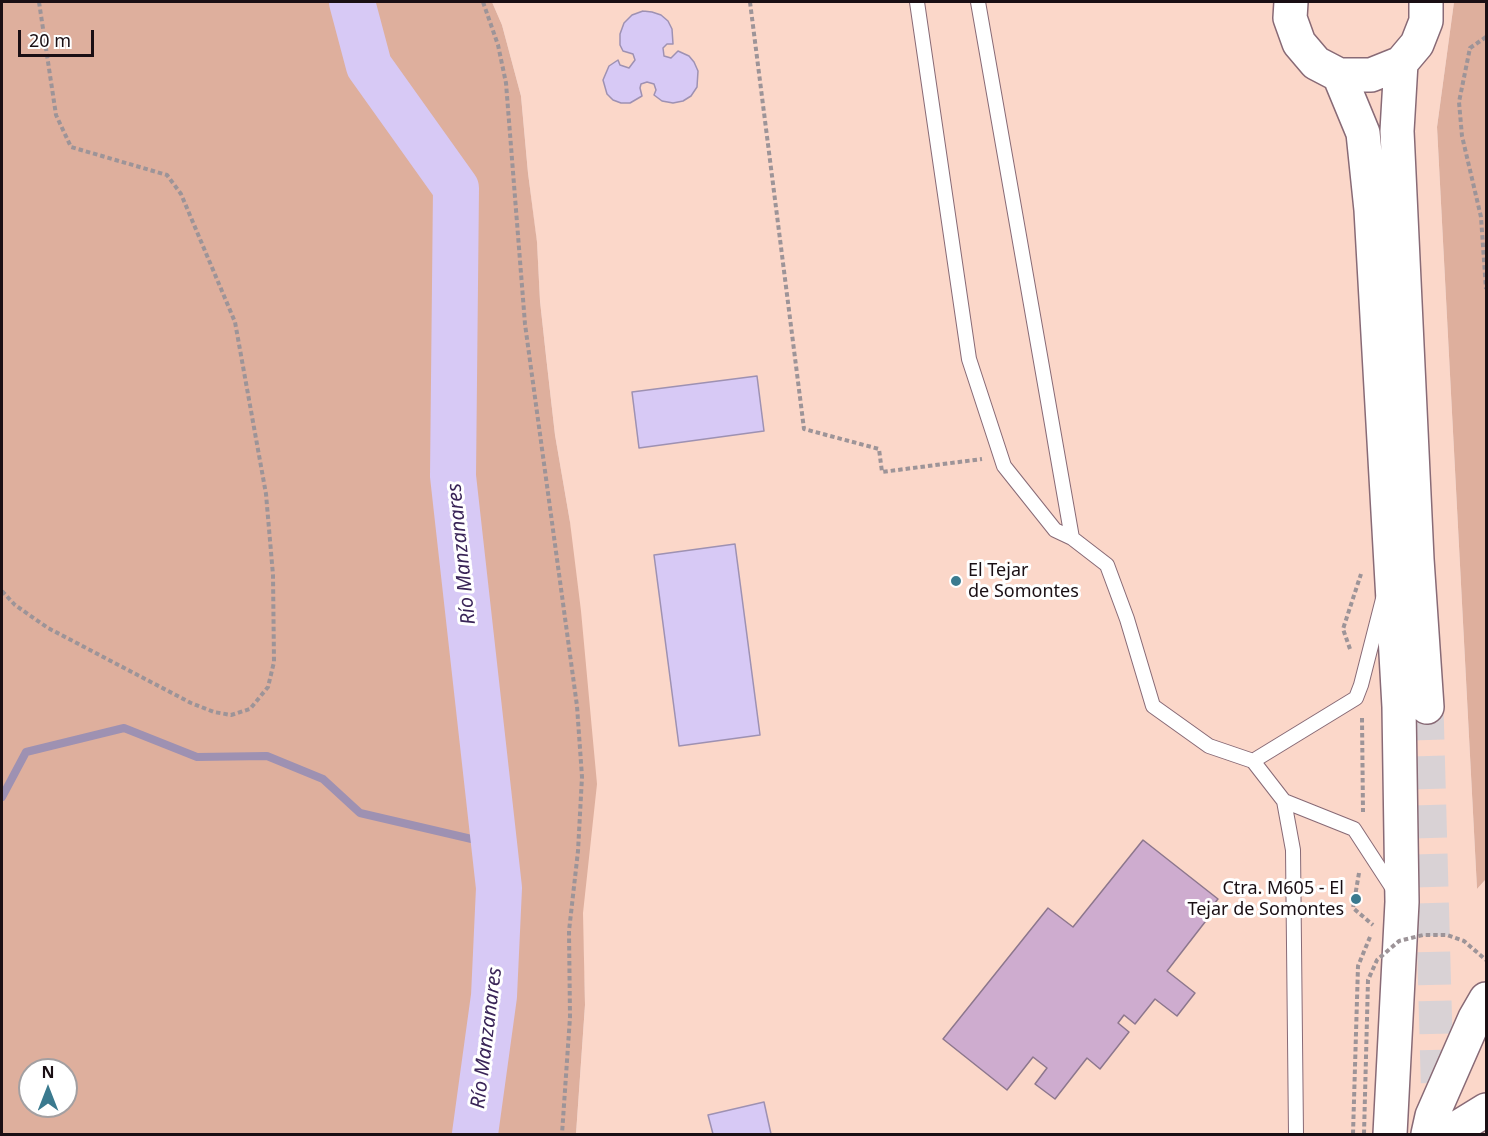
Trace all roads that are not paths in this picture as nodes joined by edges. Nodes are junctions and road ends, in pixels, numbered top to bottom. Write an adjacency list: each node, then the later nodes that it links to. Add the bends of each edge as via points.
1 (917, 2): 7 (lane, via 969,358 1004,466 1055,530)
2 (978, 2): 7 (lane)
3 (1291, 2): 6 (main road, via 1290,18 1299,43 1316,63)
4 (1426, 2): 5 (main road, via 1426,21 1417,44)
5 (1401, 63): 6 (main road, via 1371,75); 9 (main road, via 1397,131)
6 (1339, 75): 8 (main road, via 1363,133 1371,210)
7 (1072, 538): 10 (lane, via 1107,565 1153,706 1209,746)
8 (1377, 570): 10 (lane, via 1373,633 1356,698); 12 (main road, via 1399,707)
9 (1427, 707)
10 (1253, 761): 11 (lane)
11 (1284, 801): 12 (lane, via 1354,829); 15 (lane, via 1293,850)
12 (1402, 902): 16 (main road)
13 (1486, 999): 17 (main road, via 1437,1105)
14 (1486, 1110): 18 (main road)
15 (1296, 1134)
16 (1390, 1134)
17 (1428, 1134)
18 (1448, 1134)

